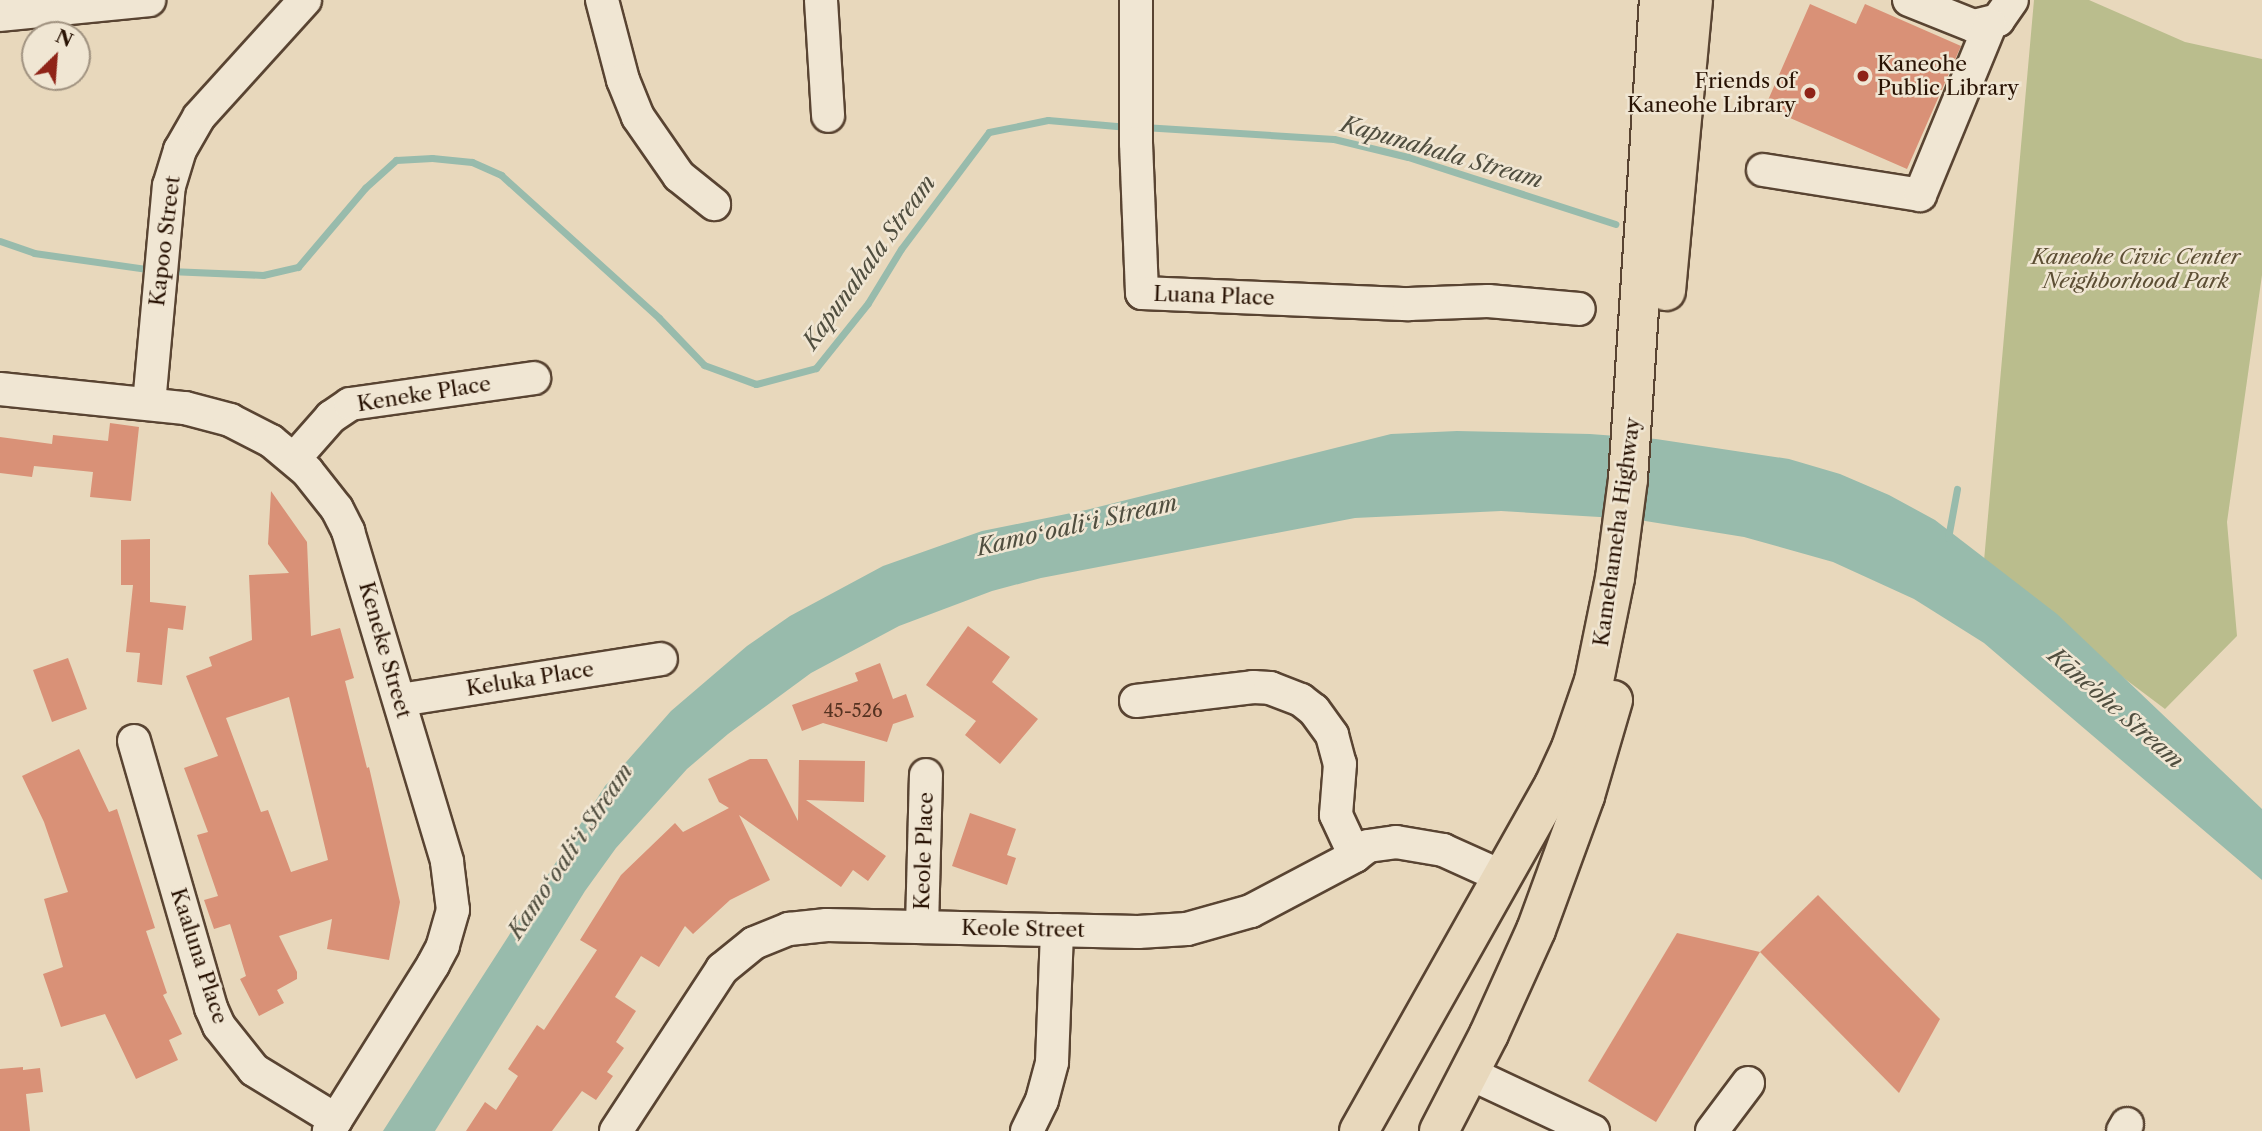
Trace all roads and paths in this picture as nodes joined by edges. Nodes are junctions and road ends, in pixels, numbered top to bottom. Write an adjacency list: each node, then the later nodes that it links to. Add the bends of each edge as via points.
1 (149, 0): 10 (street)
2 (305, 0): 19 (street, Kapoo Street, via 211,103 189,134 169,186)
3 (602, 0): 15 (street, via 638,117 679,176)
4 (821, 0): 13 (street)
5 (1136, 0): 16 (street, Luana Place, via 1142,293 1409,304 1488,301)
6 (1659, 0): 20 (main road, Kamehameha Highway)
7 (1693, 0): 20 (main road, Kamehameha Highway)
8 (1909, 0): 12 (street, via 1966,24)
9 (2012, 0): 12 (street, via 2005,14)
10 (69, 5): 11 (street)
11 (0, 15)
12 (1990, 24): 14 (street, via 1920,195)
13 (828, 116)
14 (1763, 170)
15 (714, 204)
16 (1579, 309)
17 (534, 378): 21 (street, Keneke Place, via 350,404 331,416)
18 (0, 389): 19 (street, Keneke Street)
19 (149, 404): 21 (street, Keneke Street, via 230,420)
20 (1643, 424): 22 (main road, Kamehameha Highway)
21 (294, 459): 24 (street, Keneke Street, via 323,489 348,531)
22 (1632, 538): 29 (main road, Kamehameha Highway, via 1585,711 1554,785); 30 (main road, Kamehameha Highway, via 1623,660 1606,729)
23 (661, 659): 24 (street, Keluka Place)
24 (400, 700): 35 (street, Keneke Street, via 451,877 450,926 433,965)
25 (1136, 701): 28 (street, via 1253,687 1301,700 1332,735 1340,764 1336,815)
26 (134, 741): 35 (street, Kaaluna Place, via 219,1026 254,1070)
27 (926, 775): 31 (street, Keole Place)
28 (1355, 856): 29 (street, Keole Street, via 1368,846 1410,842 1443,850); 32 (street, Keole Street, via 1251,911 1212,924 1162,932)
29 (1503, 877): 30 (main road); 38 (main road, Kamehameha Highway)
30 (1544, 909): 33 (main road, Kamehameha Highway)
31 (922, 927): 32 (street, Keole Street); 36 (street, Keole Street, via 808,926 771,935 737,955 709,986)
32 (1057, 930): 37 (street, via 1052,1062 1042,1100)
33 (1469, 1073): 39 (main road, Kamehameha Highway); 40 (street)
34 (1748, 1083): 41 (street)
35 (332, 1125)
36 (616, 1131)
37 (1027, 1131)
38 (1359, 1131)
39 (1439, 1131)
40 (1593, 1131)
41 (1712, 1131)

